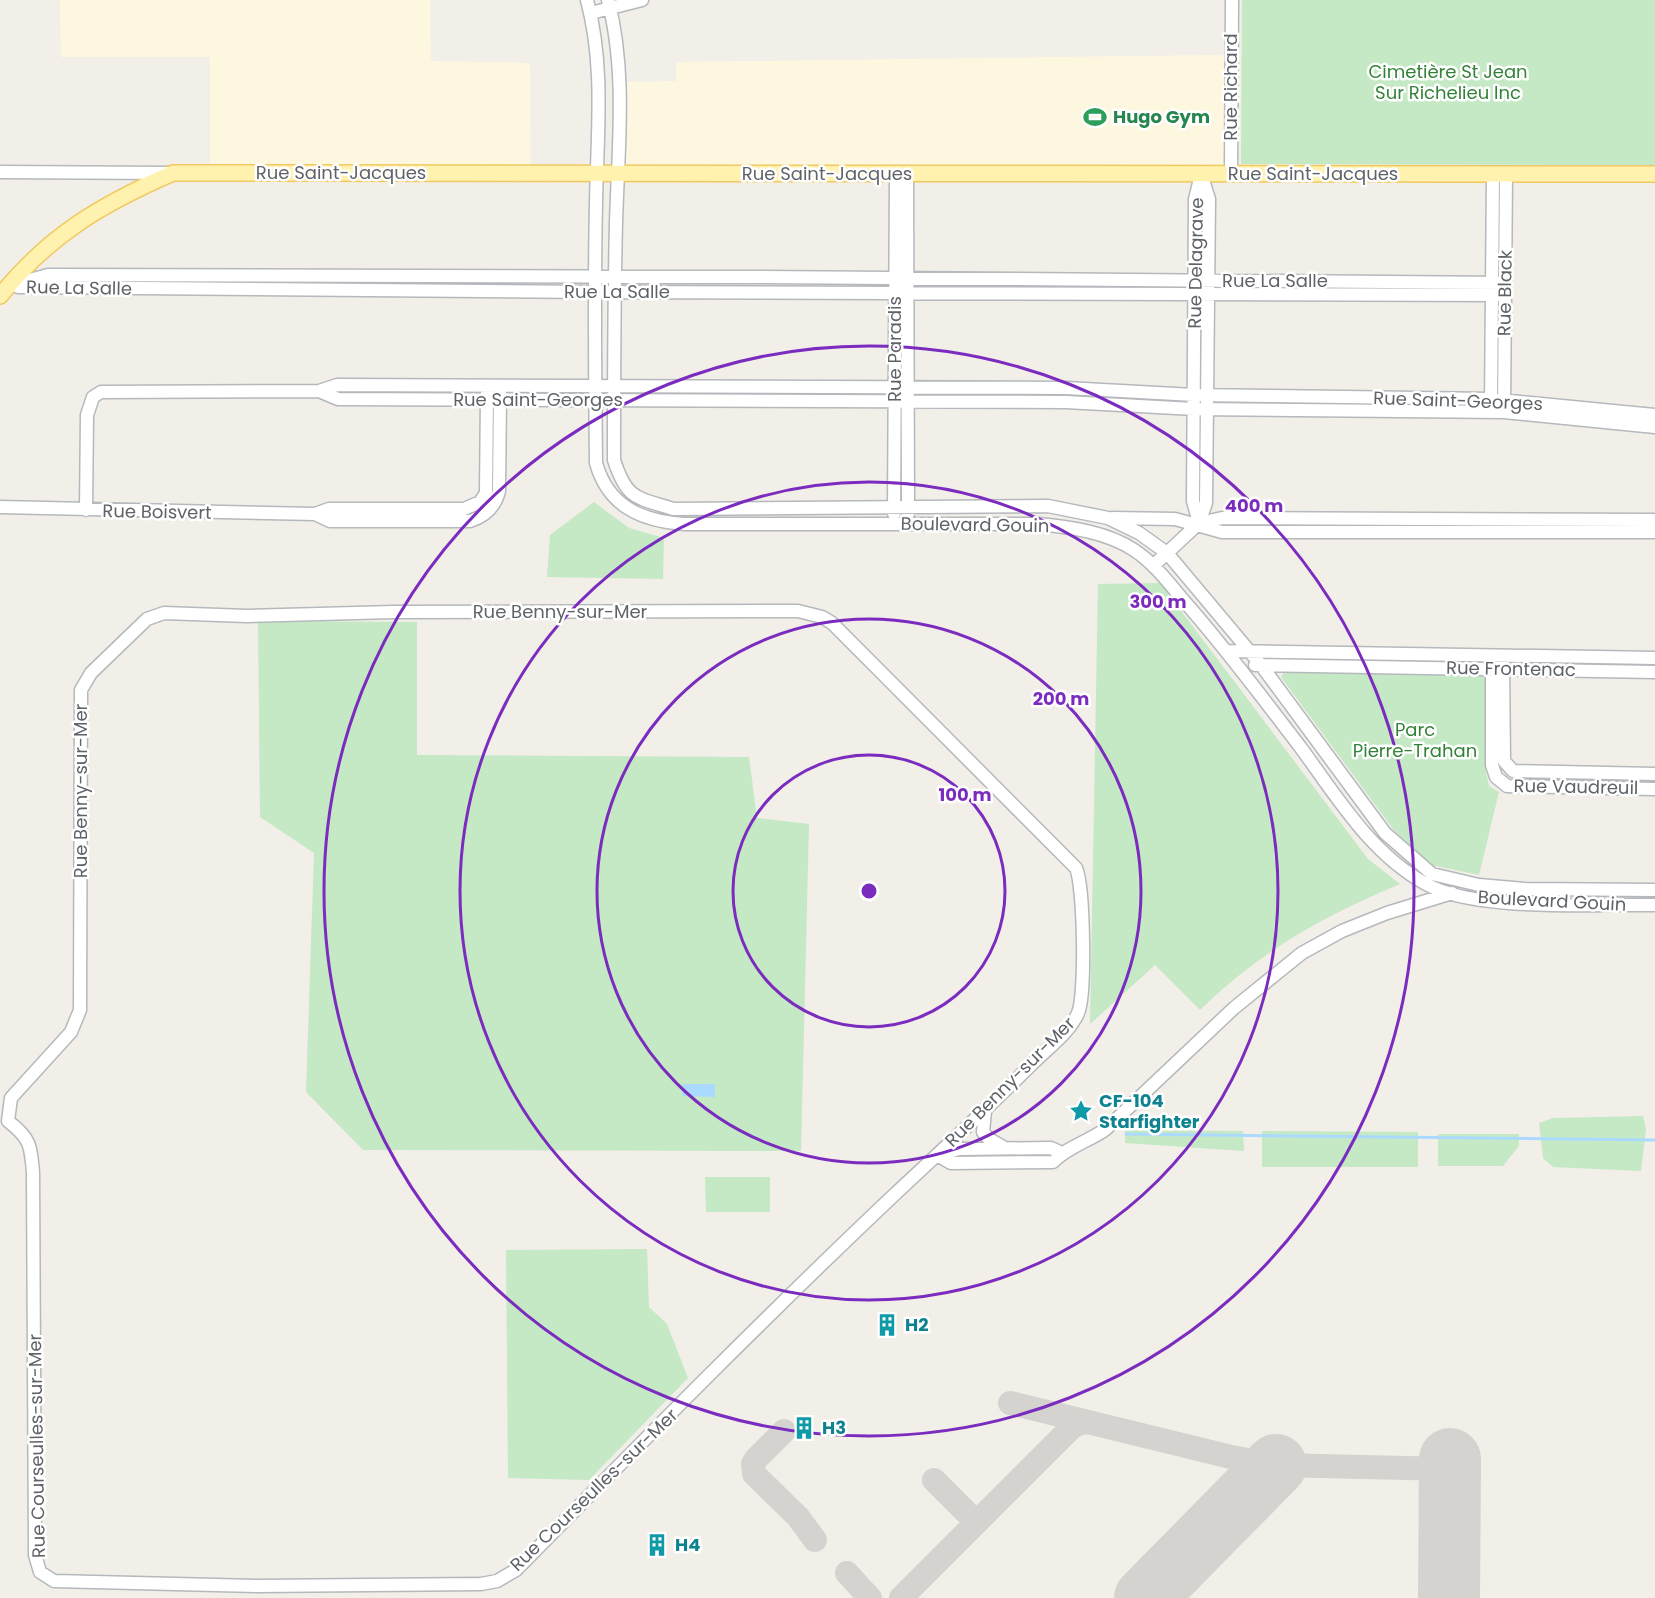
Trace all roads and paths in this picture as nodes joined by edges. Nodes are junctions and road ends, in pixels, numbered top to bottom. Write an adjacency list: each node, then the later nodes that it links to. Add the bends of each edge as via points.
1 (587, 0): 5 (street, Boulevard Gouin)
2 (642, 0): 4 (street)
3 (1232, 0): 12 (street, Rue Richard)
4 (609, 3): 5 (street); 9 (street, Boulevard Gouin, via 620,72)
5 (591, 13): 8 (street, Boulevard Gouin, via 599,73)
6 (0, 172): 7 (street, Rue Saint-Jacques)
7 (172, 173): 8 (main road, Rue Saint-Jacques); 29 (main road, via 118,197 72,225 48,244)
8 (596, 173): 9 (main road, Rue Saint-Jacques); 19 (street, Boulevard Gouin)
9 (617, 173): 10 (main road, Rue Saint-Jacques); 17 (street, Boulevard Gouin)
10 (902, 174): 11 (main road, Rue Saint-Jacques); 20 (street, Rue Paradis)
11 (1201, 174): 12 (main road, Rue Saint-Jacques); 22 (street, Rue Delagrave, via 1195,199); 25 (street, Rue Delagrave, via 1209,199)
12 (1231, 174): 13 (main road, Rue Saint-Jacques)
13 (1500, 174): 14 (main road, Rue Saint-Jacques); 27 (street, Rue Black); 28 (street, Rue Black)
14 (1655, 174)
15 (334, 276): 16 (street, Rue La Salle); 24 (street, Rue La Salle); 30 (street)
16 (478, 276): 19 (street, Rue La Salle); 31 (street)
17 (615, 276): 18 (street, Rue La Salle); 19 (street, Rue La Salle); 32 (street, Boulevard Gouin)
18 (756, 277): 20 (street, Rue La Salle); 34 (street)
19 (594, 278): 33 (street, Boulevard Gouin)
20 (902, 278): 21 (street, Rue La Salle); 35 (street, Rue Paradis)
21 (1053, 279): 22 (street, Rue La Salle); 36 (street)
22 (1195, 281): 25 (street, Rue La Salle); 37 (street, Rue Delagrave)
23 (1353, 281): 25 (street, Rue La Salle); 26 (street, Rue La Salle); 38 (street, Rue La Salle)
24 (185, 283): 29 (street, Rue La Salle, via 48,275); 30 (street, Rue La Salle)
25 (1208, 287): 37 (street, Rue La Salle); 38 (street, Rue La Salle); 48 (street, Rue Delagrave)
26 (1431, 289): 27 (street, Rue La Salle); 38 (street, Rue La Salle)
27 (1492, 289): 28 (street, Rue La Salle); 49 (street, Rue Black)
28 (1505, 289): 57 (street, Rue Black)
29 (4, 291)
30 (333, 291): 31 (street, Rue La Salle)
31 (478, 291): 33 (street, Rue La Salle)
32 (615, 291): 33 (street, Rue La Salle); 34 (street, Rue La Salle); 42 (street, Boulevard Gouin)
33 (594, 292): 41 (street, Boulevard Gouin)
34 (756, 292): 35 (street, Rue La Salle)
35 (901, 293): 36 (street, Rue La Salle); 46 (street, Rue Paradis)
36 (1053, 293): 37 (street, Rue La Salle)
37 (1194, 294): 47 (street, Rue Delagrave)
38 (1353, 295)
39 (487, 385): 40 (street, Rue Saint-Georges); 45 (street, Rue Saint-Georges, via 337,385); 50 (street)
40 (500, 386): 41 (street, Rue Saint-Georges); 51 (street)
41 (595, 386): 42 (street, Rue Saint-Georges); 52 (street, Boulevard Gouin)
42 (615, 387): 43 (street, Rue Saint-Georges); 53 (street, Boulevard Gouin)
43 (759, 388): 46 (street, Rue Saint-Georges); 54 (street)
44 (1066, 388): 46 (street, Rue Saint-Georges); 47 (street, Rue Saint-Georges); 55 (street)
45 (319, 391): 50 (street, Rue Saint-Georges, via 338,399); 71 (street, Rue Saint-Georges, via 101,392 93,398 87,415)
46 (901, 395): 54 (street, Rue Saint-Georges); 55 (street, Rue Saint-Georges); 67 (street, Rue Paradis); 69 (street, Rue Paradis)
47 (1194, 395): 48 (street, Rue Saint-Georges); 58 (street, Rue Delagrave)
48 (1207, 395): 56 (street, Rue Saint-Georges); 59 (street, Rue Delagrave)
49 (1491, 399): 56 (street, Rue Saint-Georges); 57 (street, Rue Saint-Georges); 60 (street, Rue Black)
50 (486, 400): 51 (street, Rue Saint-Georges); 65 (street)
51 (500, 401): 52 (street, Rue Saint-Georges); 65 (street, via 500,491 496,501)
52 (595, 401): 53 (street, Rue Saint-Georges); 72 (street, Boulevard Gouin, via 596,463 601,482 619,503)
53 (615, 401): 54 (street, Rue Saint-Georges); 64 (street, Boulevard Gouin, via 615,460 622,485)
54 (759, 401)
55 (1066, 402): 58 (street, Rue Saint-Georges)
56 (1346, 403): 59 (street, Rue Saint-Georges); 60 (street, Rue Saint-Georges)
57 (1504, 406): 60 (street, Rue Saint-Georges); 62 (street, Rue Saint-Georges)
58 (1194, 409): 59 (street, Rue Saint-Georges); 77 (street, Rue Delagrave, via 1193,501)
59 (1207, 409): 77 (street, Rue Delagrave, via 1206,503)
60 (1491, 412)
61 (1655, 415): 62 (street, Rue Saint-Georges)
62 (1641, 420): 63 (street, Rue Saint-Georges)
63 (1655, 427)
64 (644, 500): 70 (street, Boulevard Gouin, via 674,509); 72 (street)
65 (485, 506): 71 (street, Rue Boisvert, via 483,518 470,521 330,521 315,514)
66 (0, 507): 71 (street, Rue Boisvert)
67 (908, 507): 68 (street, Boulevard Gouin); 69 (street, Boulevard Gouin); 80 (street, Rue Paradis)
68 (1039, 507): 73 (street, Boulevard Gouin); 81 (street)
69 (894, 508): 70 (street, Boulevard Gouin); 79 (street, Rue Paradis)
70 (699, 509): 78 (street)
71 (86, 510)
72 (639, 515): 78 (street, Boulevard Gouin, via 666,523)
73 (1108, 518): 77 (street); 85 (street, Boulevard Gouin, via 1139,532)
74 (1349, 520): 75 (street); 77 (street, via 1222,518); 83 (street)
75 (1500, 520): 76 (street); 84 (street)
76 (1655, 520)
77 (1199, 523): 83 (street, via 1222,532); 85 (street)
78 (700, 524): 79 (street, Boulevard Gouin)
79 (894, 524): 80 (street, Boulevard Gouin)
80 (908, 524): 81 (street, Boulevard Gouin)
81 (1038, 524): 86 (street, Boulevard Gouin, via 1099,536 1133,549)
82 (1655, 532): 84 (street)
83 (1349, 533): 84 (street)
84 (1500, 534)
85 (1167, 553): 86 (street); 87 (street, Boulevard Gouin)
86 (1153, 566): 88 (street, Boulevard Gouin)
87 (1249, 650): 88 (street, Rue Frontenac); 89 (street, Rue Frontenac); 92 (street, Boulevard Gouin)
88 (1227, 651): 93 (street, Boulevard Gouin)
89 (1368, 652): 90 (street, Rue Frontenac); 94 (street)
90 (1497, 655): 91 (street, Rue Frontenac); 95 (street, Rue Vaudreuil)
91 (1655, 658)
92 (1261, 665): 93 (street, Rue Frontenac); 94 (street, Rue Frontenac); 101 (street, Boulevard Gouin, via 1385,833 1432,874)
93 (1239, 666): 105 (street, Boulevard Gouin, via 1366,836 1393,862 1426,885)
94 (1368, 667): 95 (street, Rue Frontenac)
95 (1498, 669): 96 (street, Rue Frontenac); 97 (street, Rue Vaudreuil, via 1504,761); 99 (street, Rue Vaudreuil, via 1492,765)
96 (1655, 672)
97 (1511, 769): 98 (street, Rue Vaudreuil); 99 (street, Rue Vaudreuil)
98 (1655, 774)
99 (1499, 780): 100 (street, Rue Vaudreuil, via 1507,786)
100 (1655, 789)
101 (1479, 885): 102 (street, Boulevard Gouin); 105 (street)
102 (1525, 889): 103 (street, Boulevard Gouin); 106 (street)
103 (1627, 890): 104 (street, Boulevard Gouin); 107 (street)
104 (1655, 890)
105 (1449, 894): 106 (street, Boulevard Gouin); 113 (street, via 1341,931 1302,953 1234,1008 1106,1129)
106 (1525, 903): 107 (street, Boulevard Gouin)
107 (1626, 905): 108 (street, Boulevard Gouin)
108 (1655, 905)
109 (5, 1098): 110 (street, Rue Benny-sur-Mer, via 71,1032 80,1010 81,690 91,673 147,619 164,613 247,616 798,611 832,623 1055,844 1080,878 1078,1012 1066,1030); 111 (street, Rue Benny-sur-Mer)
110 (985, 1111): 112 (street, via 983,1132 988,1139); 114 (street, Rue Benny-sur-Mer)
111 (4, 1121): 114 (street, Rue Courseulles-sur-Mer, via 24,1133 31,1146 35,1555 40,1572 54,1581 257,1586 496,1581 516,1570 845,1241)
112 (1012, 1149): 113 (street, via 1051,1148); 114 (street, via 959,1149); 115 (street)
113 (1062, 1153): 115 (street, via 1053,1162)
114 (937, 1155): 115 (street, via 951,1163)
115 (1017, 1162)

